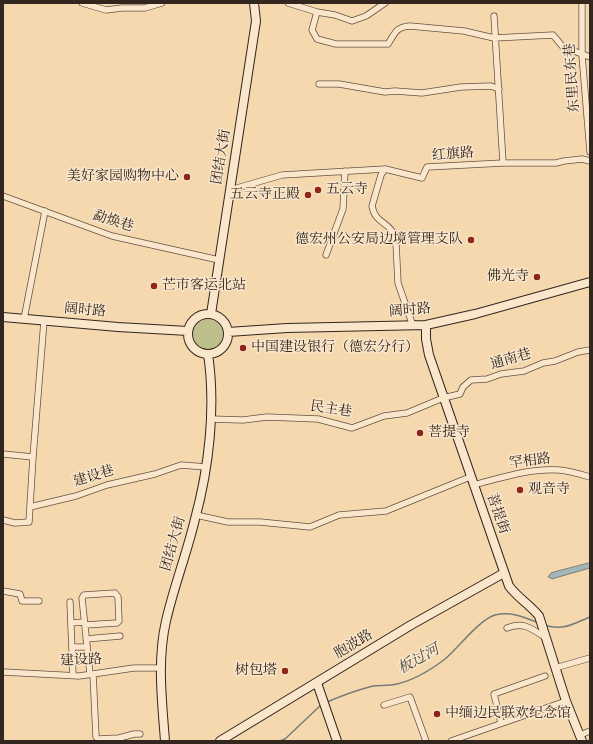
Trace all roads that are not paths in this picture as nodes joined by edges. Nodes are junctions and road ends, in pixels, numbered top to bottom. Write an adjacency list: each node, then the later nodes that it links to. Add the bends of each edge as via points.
1 (82, 3): 2 (street, via 106,10 145,8)
2 (162, 3)
3 (254, 3): 19 (main road, 团结大街, via 256,21)
4 (288, 3): 7 (street)
5 (386, 3): 7 (street, via 366,16 352,21)
6 (582, 3): 10 (street, 东里民东巷)
7 (317, 12): 9 (street, via 312,30 317,39 336,44 388,44 397,29 404,26 464,31)
8 (494, 16): 9 (street)
9 (494, 38): 10 (street, via 553,35 563,47); 13 (street)
10 (582, 55): 11 (street); 14 (street, 东里民东巷)
11 (590, 57)
12 (319, 84): 13 (street, via 339,84 385,92 422,93 461,87 491,86)
13 (499, 89): 16 (street)
14 (590, 152)
15 (590, 161): 16 (street, 红旗路, via 582,159 556,163)
16 (503, 164): 17 (street, 红旗路, via 427,167 422,178)
17 (385, 169): 18 (street, 红旗路); 30 (street, via 372,206 375,215 394,236 398,283)
18 (345, 171): 19 (street, 红旗路, via 282,175); 22 (street, via 343,209)
19 (230, 190): 23 (main road, 团结大街)
20 (3, 196): 21 (street, 勐焕巷)
21 (44, 211): 23 (street, 勐焕巷, via 112,236); 27 (street)
22 (326, 254)
23 (219, 260): 25 (main road, 团结大街)
24 (590, 282): 29 (main road, 阔时路)
25 (211, 314): 31 (main road, via 194,320); 32 (main road, via 223,320)
26 (3, 317): 27 (main road, 阔时路)
27 (24, 319): 28 (main road, 阔时路)
28 (44, 321): 31 (main road, 阔时路); 38 (street)
29 (426, 325): 30 (main road, 阔时路); 35 (main road, 菩提街, via 429,355)
30 (413, 326): 32 (main road, 阔时路, via 288,328)
31 (188, 331): 34 (main road, via 188,338 195,350)
32 (228, 332): 34 (main road, via 228,339 221,350)
33 (590, 350): 35 (street, 通南巷, via 524,371 501,374 487,380 471,380 460,394)
34 (208, 354): 36 (main road, 团结大街, via 211,376)
35 (443, 398): 36 (street, 民主巷, via 407,413 384,416 352,428 318,419); 40 (main road, 菩提街)
36 (210, 419): 39 (main road, 团结大街)
37 (3, 454): 38 (street)
38 (33, 457): 43 (street)
39 (206, 467): 43 (street, 建设巷, via 181,465); 44 (main road, 团结大街)
40 (470, 477): 42 (main road, 菩提街); 44 (street, via 386,511 339,515 310,526 228,522)
41 (590, 477): 42 (street, 罕相路, via 561,470 542,470)
42 (473, 485): 46 (main road, 菩提街)
43 (30, 507): 45 (street, via 29,522 15,523)
44 (196, 515): 59 (main road, 团结大街, via 165,622)
45 (3, 520)
46 (504, 573): 54 (main road, 菩提街, via 515,594 540,616); 65 (main road, 胞波路, via 411,625)
47 (3, 591): 48 (street, via 20,594 22,601)
48 (39, 601)
49 (70, 602): 50 (street)
50 (71, 623): 51 (street); 56 (street)
51 (85, 624): 51 (street, via 82,598 84,595 115,593 118,597 119,621); 55 (street)
52 (507, 628): 54 (street, via 522,625)
53 (120, 636): 55 (street)
54 (545, 636): 60 (main road, 菩提街)
55 (86, 638): 57 (street)
56 (72, 647): 57 (street); 63 (street)
57 (87, 647): 62 (street)
58 (590, 658): 60 (street)
59 (160, 668): 62 (street, 建设路, via 134,668); 72 (main road, 团结大街)
60 (555, 668): 66 (main road, 菩提街)
61 (3, 672): 63 (street, 建设路)
62 (91, 674): 63 (street, 建设路); 70 (street, via 96,737 120,738)
63 (73, 675)
64 (545, 676): 68 (street, via 494,694)
65 (317, 683): 73 (main road, 胞波路); 74 (main road)
66 (566, 701): 68 (street); 71 (main road, 菩提街)
67 (384, 705): 75 (street, via 410,696)
68 (501, 724): 76 (street)
69 (590, 731): 71 (street)
70 (140, 734)
71 (581, 738)
72 (166, 741)
73 (220, 741)
74 (337, 741)
75 (426, 741)
76 (451, 741)

